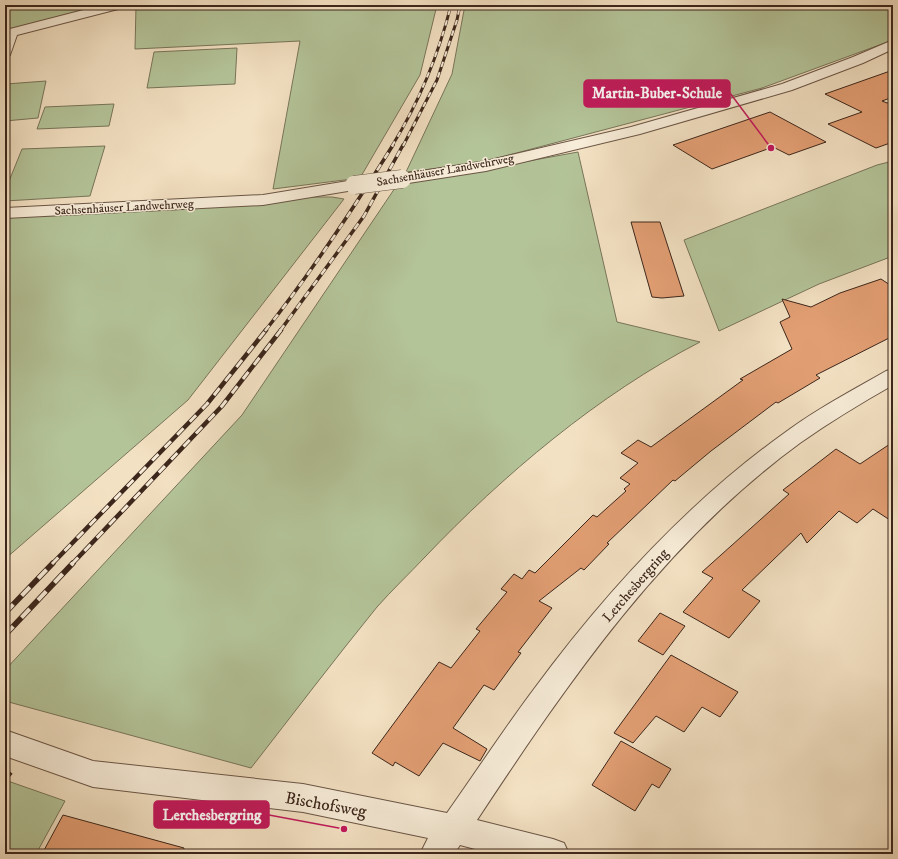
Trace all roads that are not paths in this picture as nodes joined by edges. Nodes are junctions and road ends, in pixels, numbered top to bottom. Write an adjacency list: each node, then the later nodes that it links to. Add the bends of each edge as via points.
1 (118, 5): 3 (street, via 11,33)
2 (893, 44): 4 (street, Sachsenhäuser Landwehrweg, bridge, via 787,87 635,131 486,166 262,200)
3 (5, 52)
4 (5, 213)
5 (893, 376): 7 (street, Lerchesbergring, via 809,425 743,476 678,536 613,608 550,690)
6 (5, 743): 7 (street, Bischofsweg, via 93,774 302,798)
7 (454, 829): 8 (street, Lerchesbergring); 9 (street, Bischofsweg)
8 (436, 854)
9 (553, 854)

